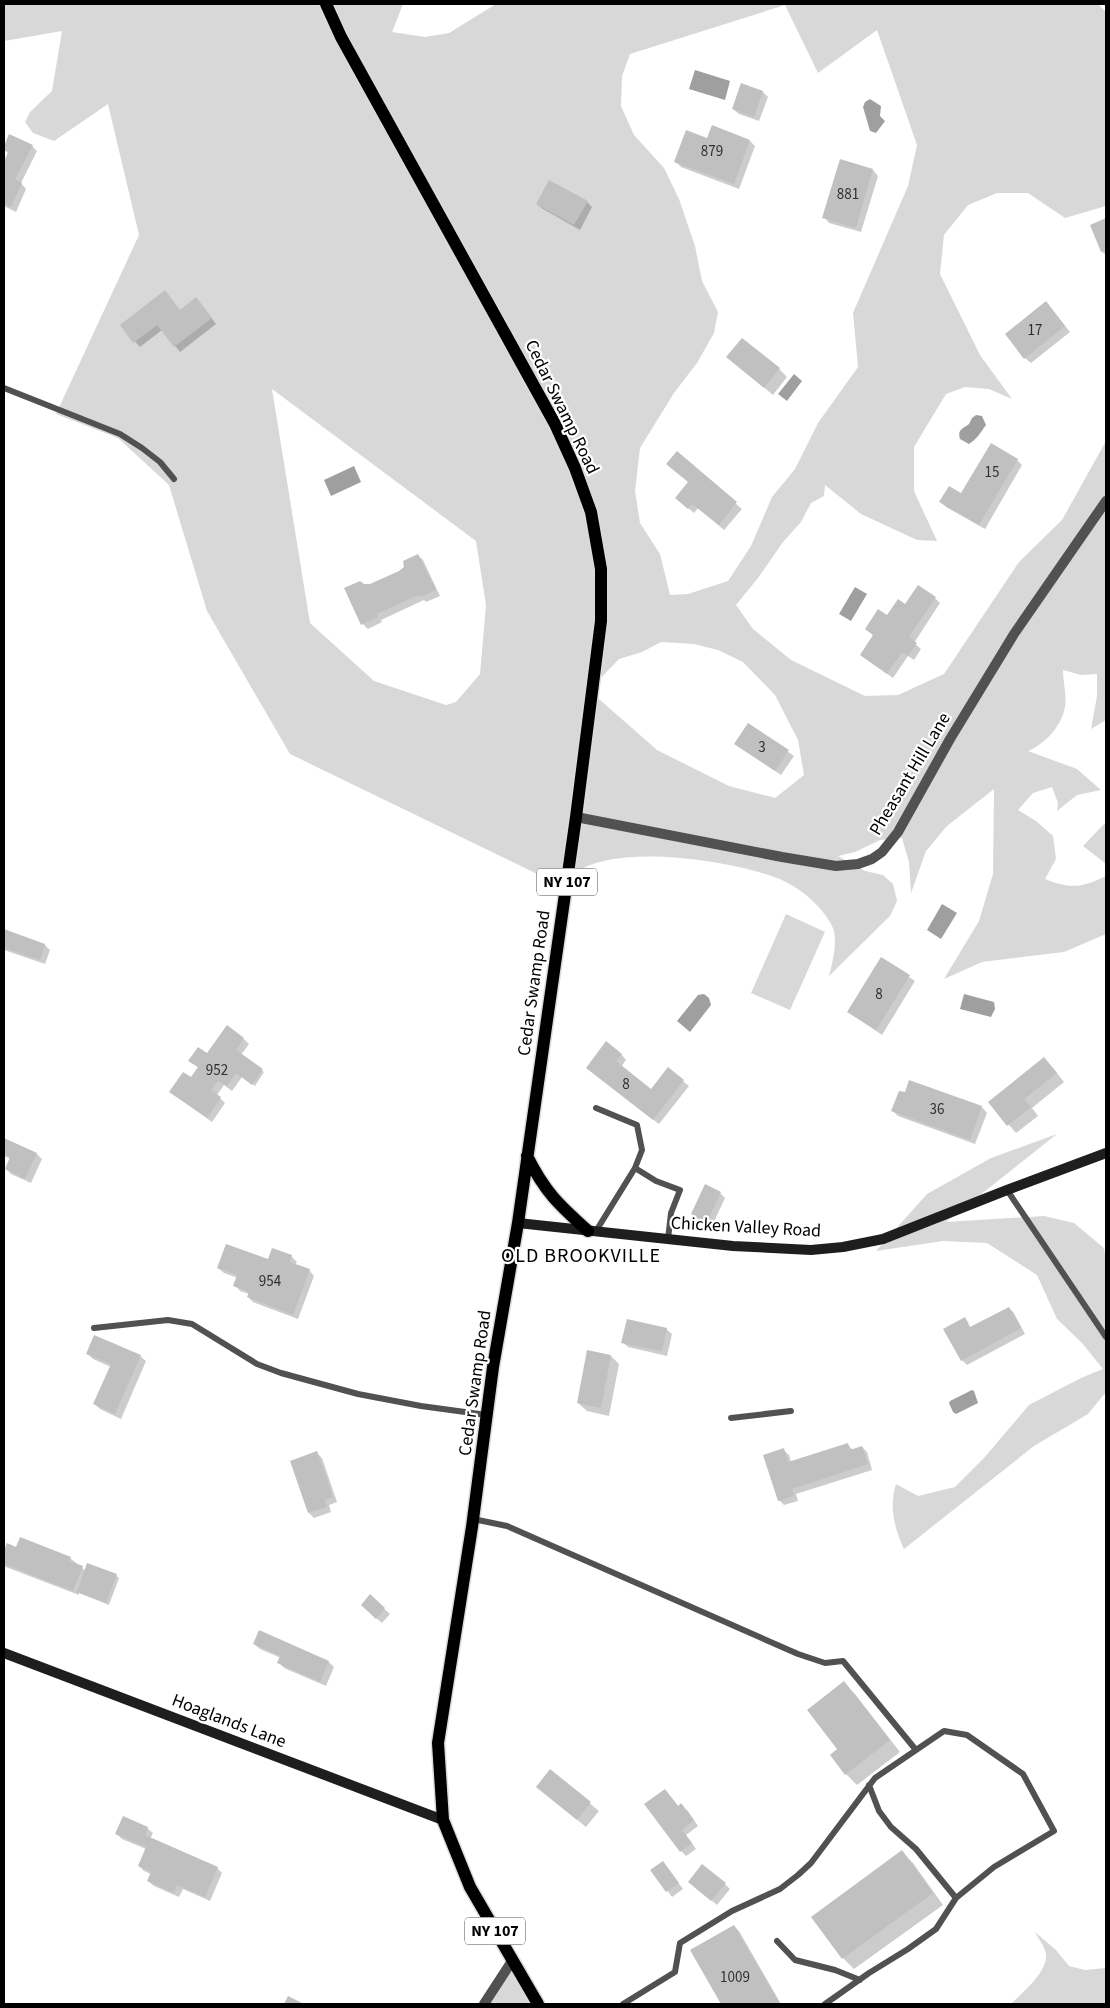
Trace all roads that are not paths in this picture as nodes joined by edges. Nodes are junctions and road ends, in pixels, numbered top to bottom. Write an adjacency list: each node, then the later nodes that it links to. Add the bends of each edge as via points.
1 (326, 4): 5 (main road, Cedar Swamp Road / NY 107, via 341,37 555,424 591,512 601,569 601,621)
2 (4, 388): 3 (lane, via 120,434 160,462)
3 (174, 479)
4 (1106, 501): 5 (street, Pheasant Hill Lane, via 1014,634 898,832 872,859 836,866)
5 (576, 817): 8 (main road, Cedar Swamp Road / NY 107)
6 (596, 1108): 9 (lane, via 637,1125 642,1150)
7 (1106, 1153): 10 (main road, Chicken Valley Road)
8 (527, 1156): 11 (main road, Cedar Swamp Road / NY 107); 12 (main road, via 552,1197)
9 (634, 1168): 12 (lane); 13 (lane, via 680,1190 671,1213)
10 (1007, 1190): 13 (main road, Chicken Valley Road, via 883,1239 843,1247 811,1250); 15 (lane)
11 (518, 1223): 12 (main road, Chicken Valley Road); 17 (main road, Cedar Swamp Road / NY 107)
12 (592, 1231): 13 (main road, Chicken Valley Road)
13 (668, 1239)
14 (94, 1328): 17 (lane, via 168,1320 192,1324 257,1364 281,1373 358,1394)
15 (1106, 1337)
16 (791, 1411): 18 (lane)
17 (487, 1415): 19 (main road, Cedar Swamp Road / NY 107)
18 (731, 1418)
19 (473, 1519): 21 (lane, via 507,1526 798,1654 825,1663 843,1661); 23 (main road, Cedar Swamp Road / NY 107, via 438,1743)
20 (4, 1653): 23 (main road, Hoaglands Lane)
21 (916, 1750): 22 (lane); 24 (lane, via 944,1731 967,1735 1023,1774 1054,1832 994,1866)
22 (869, 1785): 24 (lane, via 878,1812 916,1849); 30 (lane, via 798,1876 780,1889 732,1911 680,1942 675,1972)
23 (443, 1820): 26 (main road, Cedar Swamp Road / NY 107, via 470,1887)
24 (956, 1898): 27 (lane, via 936,1929)
25 (777, 1941): 27 (lane, via 795,1960)
26 (512, 1961): 28 (street); 29 (main road, Cedar Swamp Road / NY 107)
27 (860, 1980): 31 (lane)
28 (484, 2004)
29 (538, 2004)
30 (623, 2004)
31 (826, 2004)

